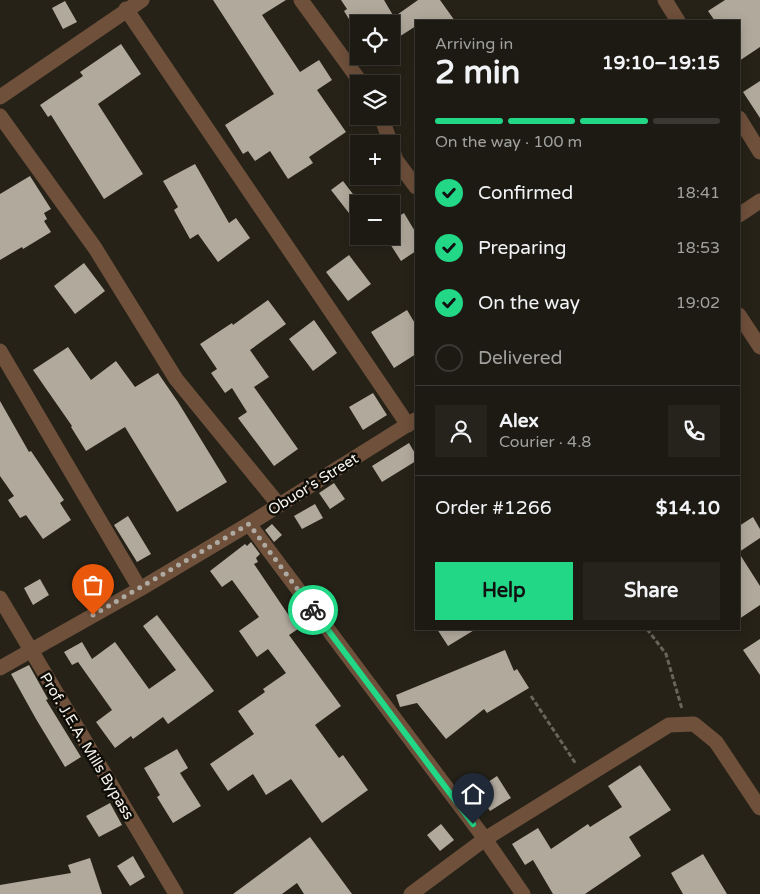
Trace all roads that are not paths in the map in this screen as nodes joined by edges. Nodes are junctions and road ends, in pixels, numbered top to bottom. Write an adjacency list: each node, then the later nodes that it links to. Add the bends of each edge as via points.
1 (142, 0): 4 (street)
2 (301, 0): 6 (street)
3 (665, 0): 5 (street)
4 (126, 9): 7 (street); 18 (street)
5 (677, 20)
6 (355, 75)
7 (0, 97)
8 (0, 116): 19 (street, via 95,248 176,379)
9 (740, 120): 10 (street)
10 (760, 152)
11 (400, 165): 12 (street)
12 (415, 186)
13 (760, 201): 14 (street)
14 (740, 214)
15 (740, 316): 16 (street)
16 (760, 346)
17 (0, 351): 21 (street)
18 (412, 422): 19 (street, Obuor’s Street)
19 (279, 505): 20 (street, Obuor’s Street)
20 (249, 524): 21 (street, Obuor’s Street); 26 (street)
21 (140, 588): 23 (street, Obuor’s Street)
22 (0, 598): 23 (street, Prof. J.E.A. Mills Bypass)
23 (30, 650): 24 (street, Obuor’s Street); 27 (street, Prof. J.E.A. Mills Bypass)
24 (0, 668)
25 (760, 808): 26 (street, via 716,742 694,724 669,725)
26 (485, 839): 28 (street); 29 (street)
27 (176, 894)
28 (411, 894)
29 (523, 894)

